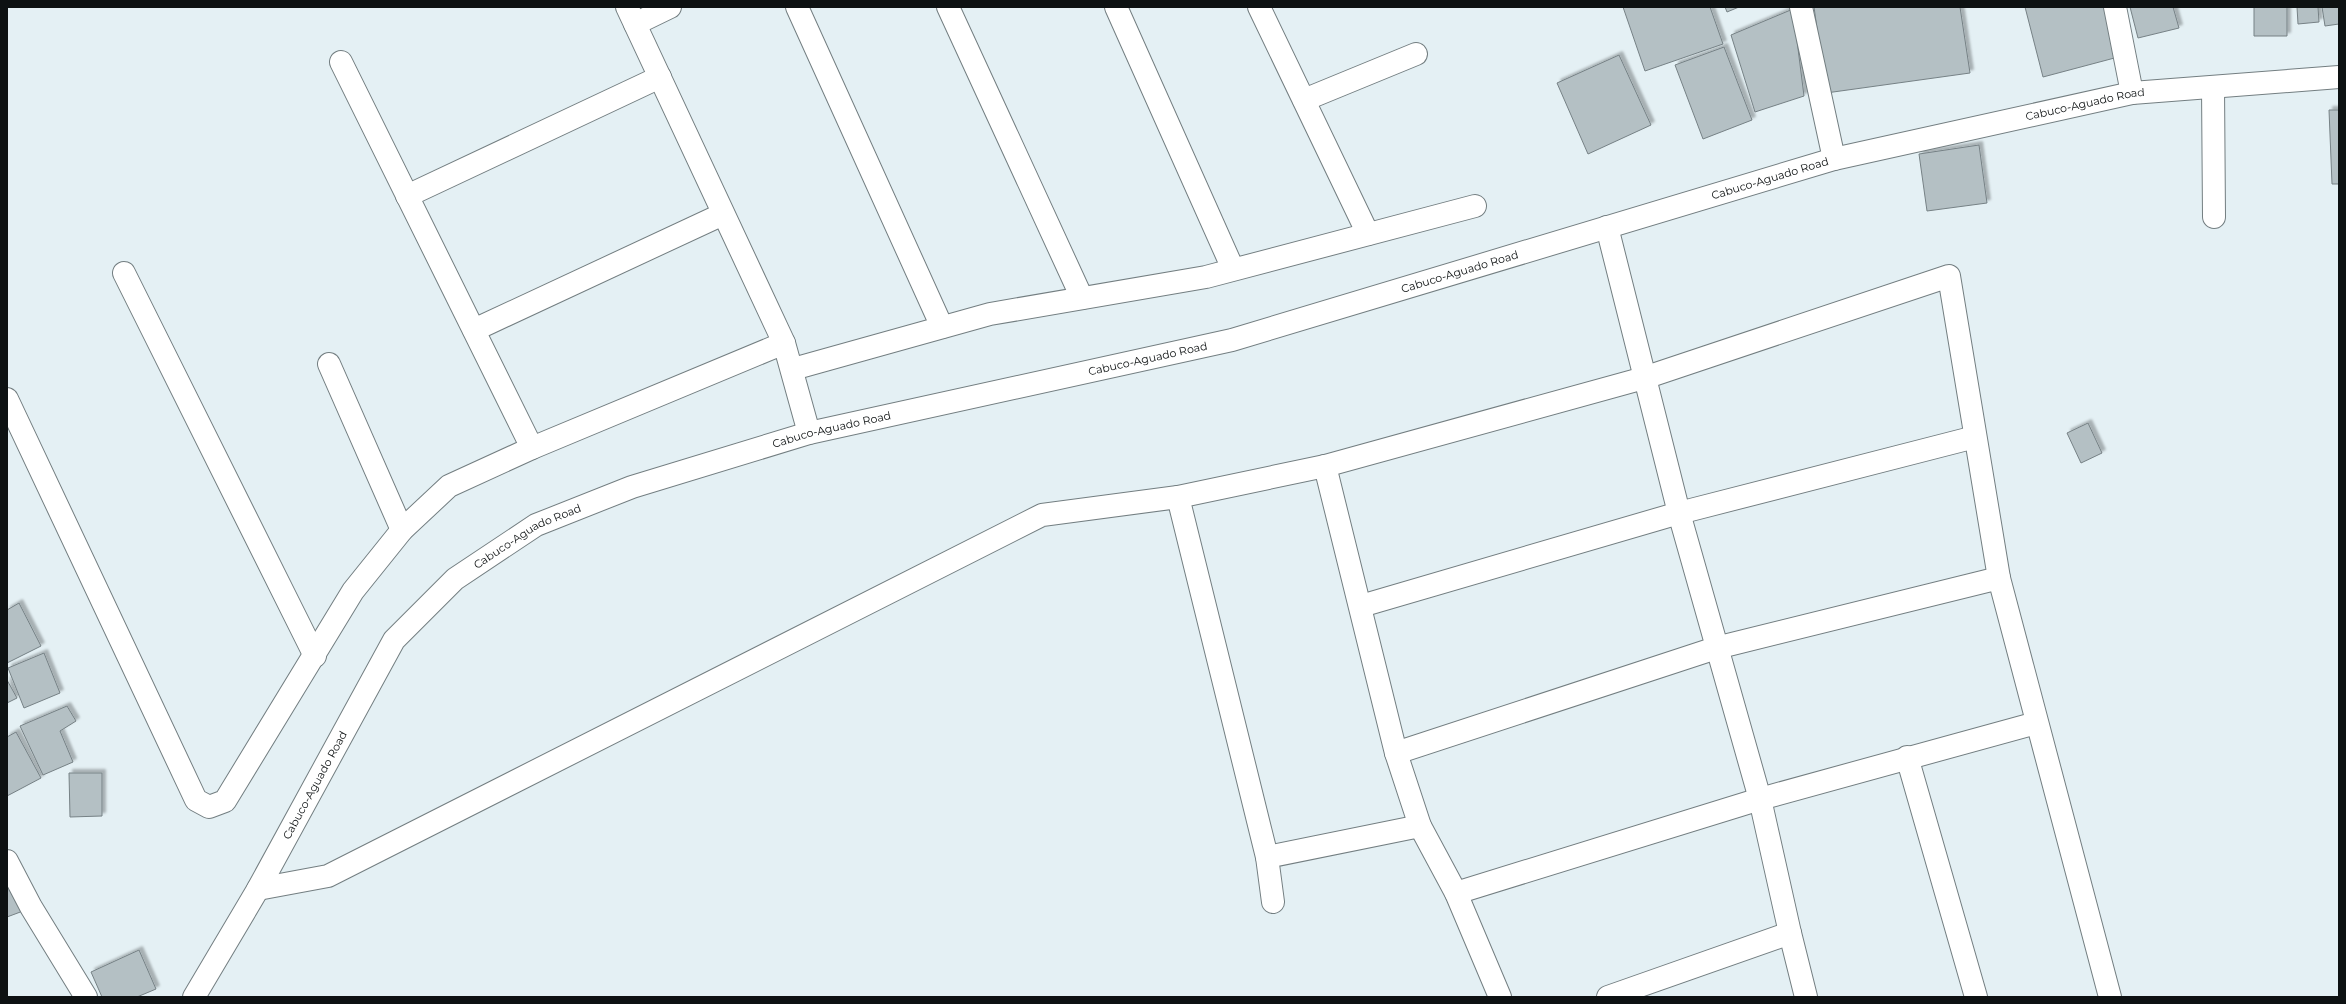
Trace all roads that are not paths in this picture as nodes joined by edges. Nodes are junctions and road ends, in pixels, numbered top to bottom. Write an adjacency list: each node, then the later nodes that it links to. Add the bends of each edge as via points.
1 (670, 7): 8 (street)
2 (797, 7): 26 (street)
3 (948, 7): 25 (street)
4 (1116, 7): 23 (street)
5 (1259, 7): 15 (street)
6 (1801, 7): 16 (street)
7 (2115, 7): 14 (street)
8 (631, 15): 11 (street)
9 (1416, 54): 15 (street)
10 (341, 62): 17 (street)
11 (660, 77): 17 (street); 19 (street)
12 (2339, 77): 13 (street, Cabuco-Aguado Road)
13 (2213, 87): 14 (street, Cabuco-Aguado Road); 20 (street)
14 (2132, 93): 16 (street, Cabuco-Aguado Road)
15 (1304, 100): 22 (street)
16 (1834, 159): 21 (street, Cabuco-Aguado Road)
17 (407, 196): 27 (street)
18 (1475, 206): 22 (street)
19 (723, 214): 27 (street); 28 (street)
20 (2214, 216)
21 (1607, 227): 31 (street); 33 (street, Cabuco-Aguado Road, via 1232,340)
22 (1368, 234): 23 (street)
23 (1233, 269): 25 (street, via 1206,277)
24 (124, 273): 43 (street)
25 (1082, 298): 26 (street, via 990,314)
26 (942, 327): 30 (street)
27 (474, 330): 35 (street)
28 (784, 343): 30 (street); 35 (street)
29 (330, 364): 39 (street)
30 (793, 369): 33 (street)
31 (1644, 378): 34 (street, via 1949,276); 36 (street); 38 (street)
32 (7, 399): 43 (street, via 196,800 209,806 225,801)
33 (809, 433): 51 (street, Cabuco-Aguado Road, via 632,487 536,525 455,579 394,640)
34 (1976, 437): 38 (street); 40 (street)
35 (532, 448): 39 (street, via 449,486)
36 (1325, 466): 37 (street); 41 (street)
37 (1178, 496): 49 (street); 51 (street, via 1042,515 328,876)
38 (1679, 513): 41 (street); 42 (street)
39 (402, 530): 43 (street, via 353,591)
40 (1998, 578): 42 (street); 44 (street)
41 (1361, 606): 45 (street)
42 (1716, 648): 45 (street); 47 (street)
43 (315, 656)
44 (2036, 723): 46 (street); 61 (street)
45 (1396, 753): 48 (street)
46 (1907, 757): 47 (street); 60 (street)
47 (1760, 799): 52 (street); 54 (street)
48 (1420, 826): 49 (street); 52 (street)
49 (1267, 857): 53 (street)
50 (7, 861): 55 (street, via 31,907)
51 (258, 890): 56 (street, Cabuco-Aguado Road)
52 (1456, 893): 57 (street)
53 (1273, 902)
54 (1790, 933): 58 (street); 59 (street)
55 (86, 997)
56 (194, 997)
57 (1500, 997)
58 (1608, 997)
59 (1806, 997)
60 (1976, 997)
61 (2110, 997)

